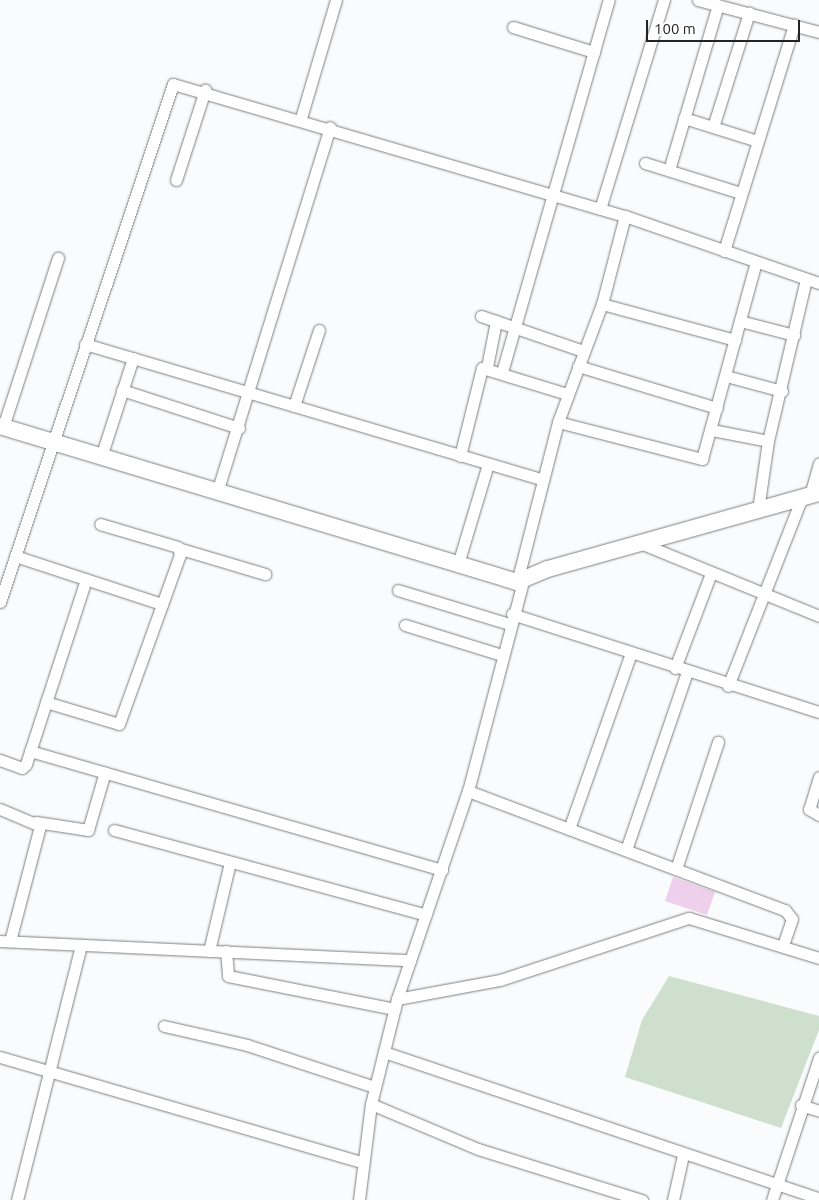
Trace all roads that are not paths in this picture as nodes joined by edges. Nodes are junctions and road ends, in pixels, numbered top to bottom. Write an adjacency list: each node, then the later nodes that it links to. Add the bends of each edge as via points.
1 (336, 0): 12 (street)
2 (664, 0): 22 (street)
3 (698, 0): 5 (street)
4 (605, 1): 10 (street)
5 (718, 5): 6 (street); 13 (street)
6 (749, 13): 7 (street); 15 (street)
7 (794, 25): 9 (street); 16 (street)
8 (513, 27): 10 (street)
9 (819, 32)
10 (594, 52): 21 (street)
11 (204, 90): 12 (street); 19 (street); 37 (street, via 176,84 170,88)
12 (301, 118): 14 (street)
13 (684, 118): 15 (street); 18 (street)
14 (330, 127): 21 (street); 46 (street)
15 (714, 127): 16 (street)
16 (758, 141): 20 (street)
17 (645, 163): 18 (street)
18 (668, 170): 20 (street)
19 (176, 180)
20 (741, 193): 24 (street)
21 (551, 194): 22 (street); 33 (street)
22 (600, 209): 23 (street)
23 (625, 216): 24 (street); 29 (street)
24 (724, 251): 26 (street)
25 (58, 258): 51 (street)
26 (756, 262): 27 (street); 32 (street)
27 (806, 279): 28 (street); 35 (street)
28 (819, 282)
29 (602, 304): 36 (street); 38 (street)
30 (481, 316): 31 (street)
31 (496, 321): 33 (street); 41 (street)
32 (740, 321): 35 (street); 36 (street)
33 (515, 328): 38 (street); 42 (street)
34 (319, 330): 48 (street)
35 (794, 335): 45 (street)
36 (735, 340): 43 (street)
37 (85, 344): 39 (street); 55 (street)
38 (584, 351): 40 (street)
39 (133, 358): 44 (street); 46 (street)
40 (578, 366): 47 (street); 49 (street)
41 (487, 367): 42 (street); 56 (street, via 480,370)
42 (502, 372): 47 (street)
43 (726, 376): 45 (street); 49 (street)
44 (122, 390): 52 (street); 57 (street)
45 (782, 391): 54 (street)
46 (251, 394): 48 (street); 52 (street)
47 (567, 394): 50 (street)
48 (294, 406): 56 (street)
49 (717, 408): 53 (street)
50 (558, 422): 53 (street, via 696,459 705,454); 60 (street)
51 (2, 427): 55 (street)
52 (239, 428): 61 (street)
53 (712, 430): 54 (street)
54 (768, 441): 63 (street)
55 (52, 442): 57 (street); 67 (street)
56 (460, 456): 59 (street)
57 (100, 457): 61 (street)
58 (819, 463): 62 (street)
59 (488, 464): 60 (street); 68 (street)
60 (543, 480): 72 (street)
61 (217, 492): 68 (street)
62 (810, 495): 63 (street); 74 (street)
63 (758, 510): 65 (street)
64 (100, 524): 66 (street)
65 (639, 542): 69 (street); 72 (street, via 541,571)
66 (181, 549): 70 (street); 76 (street)
67 (15, 556): 71 (street); 75 (street)
68 (458, 564): 72 (street)
69 (711, 573): 74 (street); 82 (street)
70 (265, 574)
71 (86, 579): 76 (street); 85 (street)
72 (520, 582): 78 (street)
73 (398, 590): 78 (street)
74 (763, 595): 77 (street); 84 (street)
75 (0, 602)
76 (162, 604): 85 (street, via 119,724)
77 (819, 616)
78 (511, 619): 80 (street); 81 (street)
79 (405, 625): 81 (street)
80 (631, 653): 82 (street); 96 (street)
81 (502, 655): 92 (street)
82 (674, 668): 83 (street)
83 (687, 672): 84 (street); 98 (street)
84 (728, 686): 86 (street)
85 (46, 702): 88 (street)
86 (819, 712)
87 (718, 742): 101 (street)
88 (30, 750): 89 (street, via 24,767); 90 (street)
89 (0, 760)
90 (105, 772): 95 (street, via 88,830); 100 (street)
91 (819, 777): 94 (street, via 809,809)
92 (468, 791): 96 (street); 100 (street)
93 (0, 809): 95 (street)
94 (819, 815)
95 (36, 822): 103 (street, via 40,831)
96 (569, 829): 98 (street)
97 (114, 830): 99 (street)
98 (626, 850): 101 (street)
99 (230, 862): 102 (street); 106 (street)
100 (442, 870): 102 (street)
101 (676, 870): 105 (street, via 790,913)
102 (426, 915): 109 (street)
103 (5, 941): 104 (street)
104 (81, 945): 106 (street); 115 (street)
105 (783, 945): 108 (street); 110 (street, via 689,918 500,980)
106 (209, 951): 107 (street)
107 (226, 951): 109 (street); 110 (street, via 228,976)
108 (819, 958)
109 (410, 960): 110 (street)
110 (396, 1004): 112 (street)
111 (164, 1026): 116 (street, via 247,1045)
112 (384, 1052): 116 (street); 120 (street)
113 (0, 1057): 115 (street)
114 (819, 1058): 118 (street)
115 (49, 1072): 121 (street); 124 (street)
116 (375, 1087): 117 (street)
117 (371, 1104): 121 (street); 126 (street, via 478,1149)
118 (801, 1105): 119 (street); 122 (street)
119 (819, 1111)
120 (683, 1155): 122 (street); 127 (street)
121 (362, 1162): 125 (street)
122 (776, 1185): 123 (street); 128 (street)
123 (819, 1198)
124 (19, 1200)
125 (359, 1200)
126 (642, 1200)
127 (673, 1200)
128 (772, 1200)

